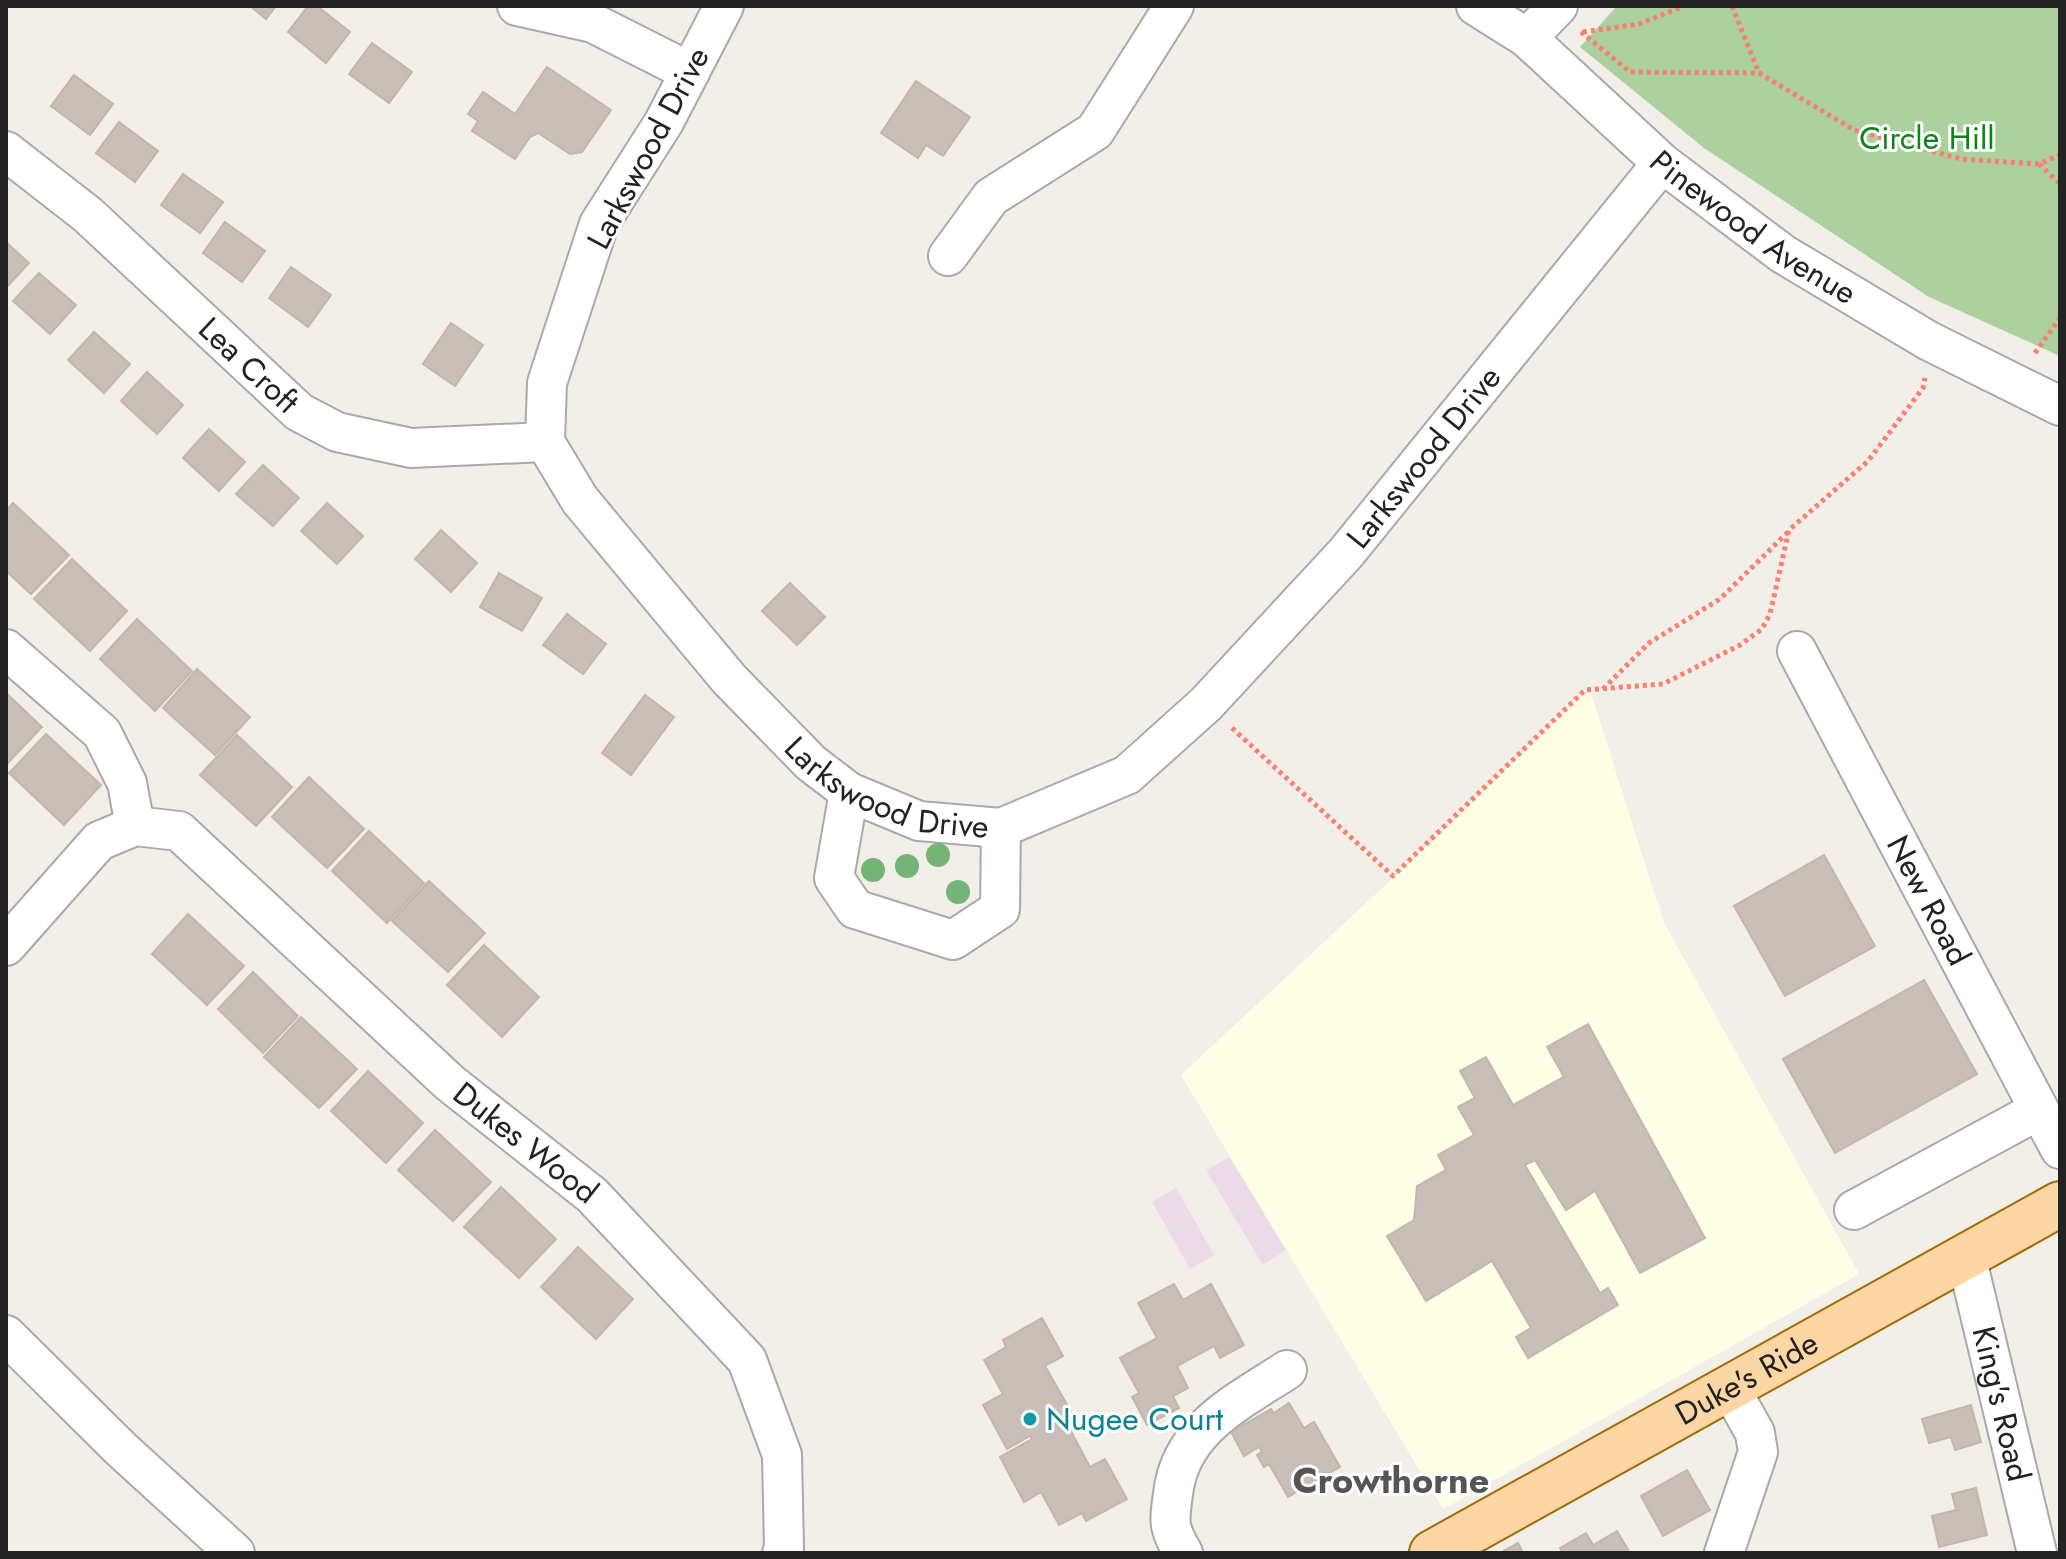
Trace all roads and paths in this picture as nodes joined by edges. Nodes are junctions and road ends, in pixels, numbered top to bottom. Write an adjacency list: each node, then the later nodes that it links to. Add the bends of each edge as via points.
1 (517, 6): 9 (street, via 593,23)
2 (724, 6): 9 (street, Larkswood Drive)
3 (1174, 6): 16 (street, via 1095,131 991,197)
4 (1476, 6): 8 (street, Pinewood Avenue)
5 (1684, 6): 7 (path, via 1639,24)
6 (1732, 6): 10 (path)
7 (1569, 19): 8 (street); 8 (path); 10 (path, via 1630,72)
8 (1527, 38): 13 (street, Pinewood Avenue)
9 (690, 72): 21 (street, Larkswood Drive, via 599,224 547,383)
10 (1759, 73): 14 (path, via 1854,130 1961,159)
11 (6, 151): 21 (street, Lea Croft, via 88,215 299,412 337,432 411,448)
12 (2060, 155): 14 (path)
13 (1662, 163): 18 (street, Pinewood Avenue, via 1783,254); 26 (street, Larkswood Drive, via 1346,553)
14 (2039, 164): 15 (path)
15 (2060, 184)
16 (948, 256)
17 (2060, 318): 19 (path)
18 (1929, 341): 20 (street, Pinewood Avenue); 22 (path, via 1923,388 1914,401 1868,461)
19 (2028, 364)
20 (2060, 406)
21 (545, 442): 27 (street, Larkswood Drive, via 580,500 729,679 811,763)
22 (1789, 530): 25 (path, via 1720,599 1649,643); 25 (path, via 1762,629 1663,684)
23 (6, 649): 28 (street, via 102,733 127,783)
24 (1797, 651): 31 (street, New Road)
25 (1603, 689): 26 (path, via 1585,690 1393,876)
26 (1206, 704): 29 (street, Larkswood Drive, via 1127,775)
27 (849, 792): 29 (street, Larkswood Drive, via 919,821); 29 (street, via 834,878 855,909 953,940 1000,909)
28 (135, 826): 30 (street, Dukes Wood, via 99,841); 40 (street, Dukes Wood, via 179,831 450,1083 592,1195 747,1360 782,1455)
29 (1001, 828)
30 (6, 946)
31 (2039, 1110): 32 (street, New Road); 34 (street)
32 (2060, 1149)
33 (2060, 1204): 35 (main road, Duke's Ride)
34 (1854, 1210)
35 (1966, 1256): 38 (main road, Duke's Ride); 44 (street, King's Road)
36 (6, 1335): 39 (street)
37 (1287, 1370): 41 (street, via 1214,1417 1190,1443 1175,1475 1170,1518 1170,1530)
38 (1730, 1388): 42 (main road, Duke's Ride); 43 (street, via 1755,1433 1758,1452)
39 (235, 1553)
40 (782, 1553)
41 (1183, 1553)
42 (1432, 1553)
43 (1724, 1553)
44 (2037, 1553)

